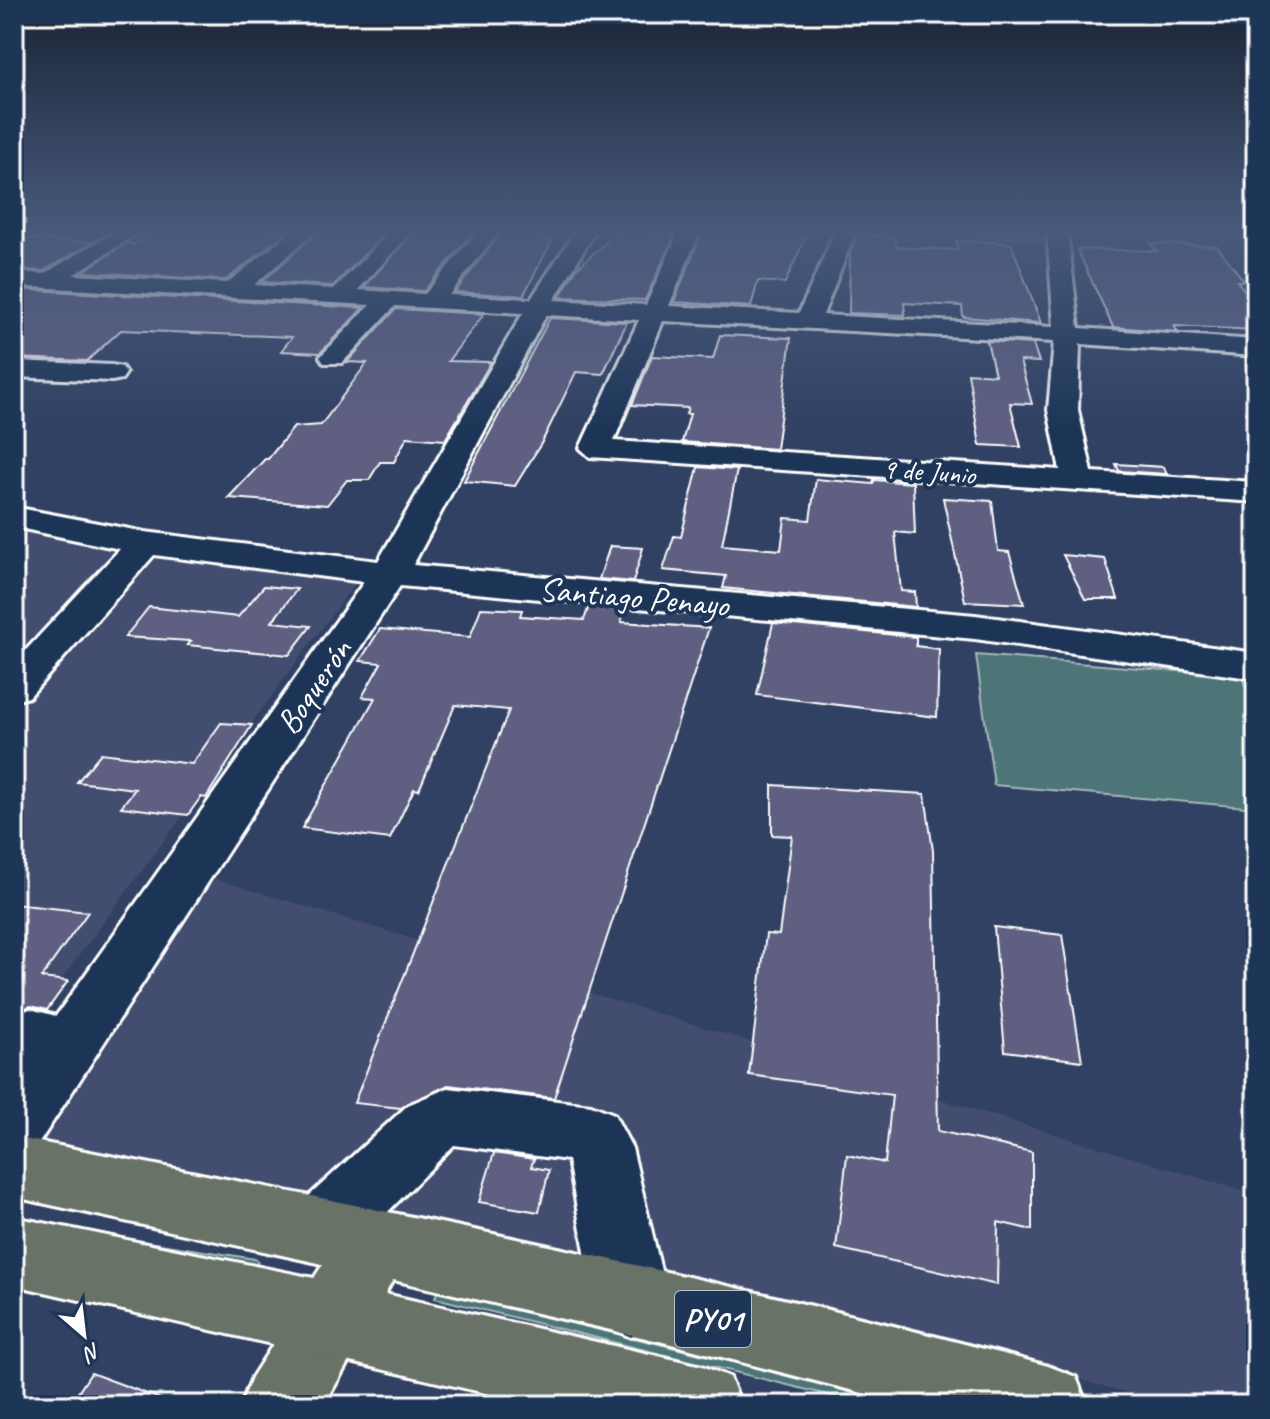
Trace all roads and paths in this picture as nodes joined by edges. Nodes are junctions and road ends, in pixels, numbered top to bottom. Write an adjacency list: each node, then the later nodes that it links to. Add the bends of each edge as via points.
1 (344, 296): 7 (street)
2 (436, 296): 8 (street)
3 (545, 296): 9 (street, Boquerón)
4 (661, 296): 10 (street)
5 (818, 296): 11 (street)
6 (1063, 296): 12 (street)
7 (389, 299): 8 (street); 14 (street)
8 (432, 301): 9 (street)
9 (539, 306): 10 (street); 21 (street, Boquerón)
10 (654, 313): 11 (street); 17 (street, 9 de Junio, via 596,448)
11 (808, 321): 12 (street)
12 (1067, 335): 13 (street); 17 (street, via 1063,410)
13 (1256, 348)
14 (333, 357)
15 (14, 369): 16 (street)
16 (112, 373)
17 (1078, 480): 18 (street, 9 de Junio)
18 (1256, 492)
19 (14, 517): 20 (street, Santiago Penayo)
20 (145, 543): 21 (street, Santiago Penayo); 23 (street)
21 (389, 574): 22 (street, Santiago Penayo, via 975,627); 24 (street, Boquerón, via 50,1039)
22 (1256, 666)
23 (14, 688)
24 (14, 1126)
25 (14, 1167): 26 (main road, PY01)
26 (348, 1237): 28 (main road, PY01); 28 (street, via 431,1125 448,1116 591,1134 599,1148); 29 (main road)
27 (14, 1251): 29 (main road, PY01)
28 (631, 1300): 32 (main road, PY01, via 926,1370)
29 (332, 1319): 30 (main road); 31 (main road, PY01)
30 (280, 1405)
31 (702, 1405)
32 (1048, 1405)

